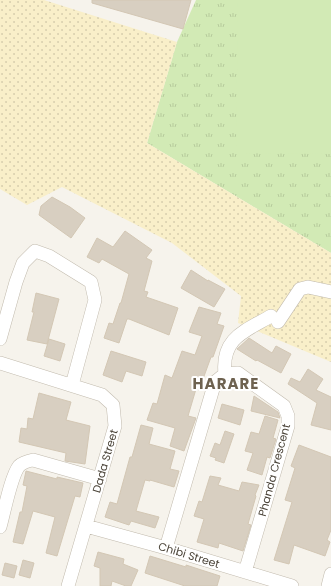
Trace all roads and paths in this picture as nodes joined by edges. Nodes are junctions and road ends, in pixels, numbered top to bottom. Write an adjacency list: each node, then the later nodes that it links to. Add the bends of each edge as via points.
1 (331, 292): 4 (street, via 308,286 300,289 274,319 236,336 224,363)
2 (0, 339): 5 (street, via 23,264 35,251 49,256 91,282 95,300)
3 (0, 363): 5 (street, Dada Street)
4 (225, 374): 9 (street, via 215,382); 10 (street, Phanda Crescent, via 238,373 284,406 288,416 288,426)
5 (72, 385): 6 (street, Dada Street, via 102,394 112,405 115,426)
6 (100, 479): 7 (street, Dada Street); 8 (street, via 34,460 25,462 15,474)
7 (86, 526): 9 (street, Chibi Street); 12 (street, Dada Street)
8 (0, 527)
9 (166, 548): 10 (street, Chibi Street)
10 (246, 572): 13 (street, Chibi Street)
11 (331, 574): 14 (street)
12 (68, 586)
13 (292, 586)
14 (328, 586)

